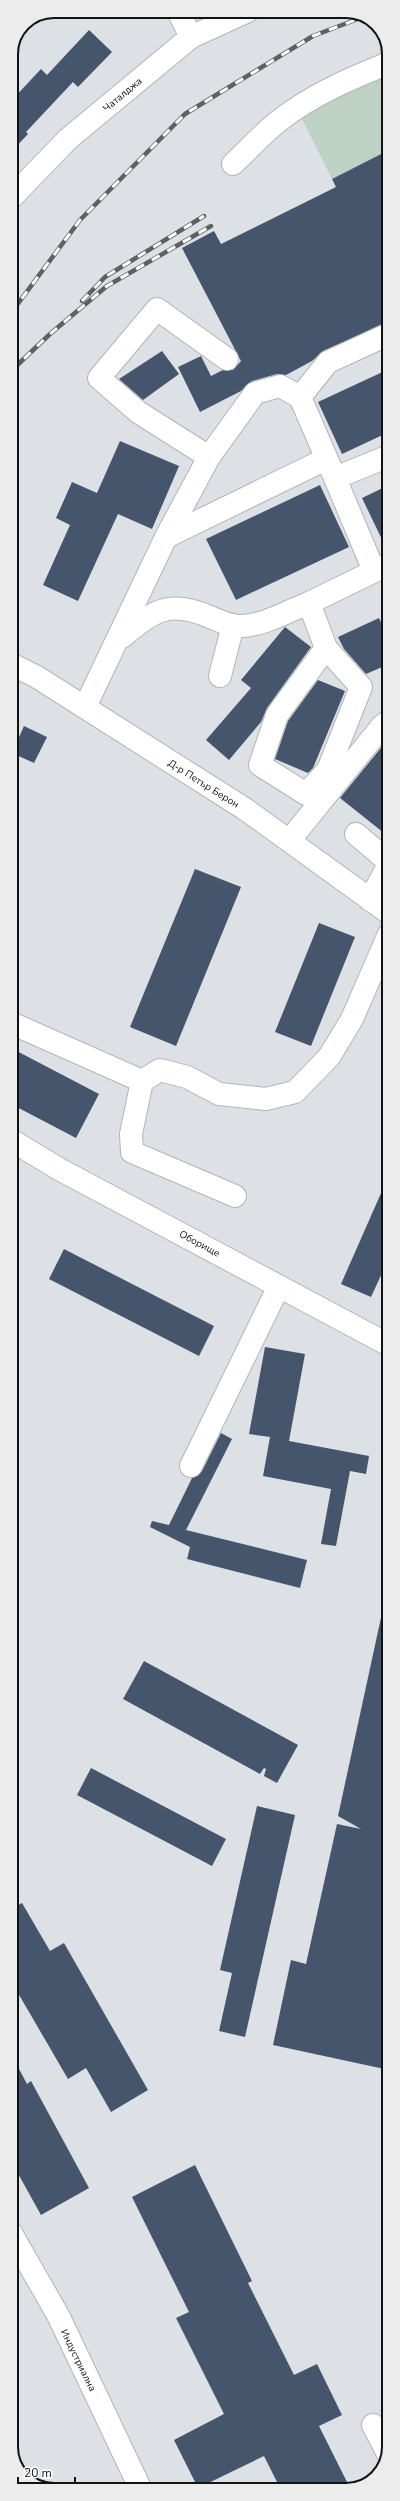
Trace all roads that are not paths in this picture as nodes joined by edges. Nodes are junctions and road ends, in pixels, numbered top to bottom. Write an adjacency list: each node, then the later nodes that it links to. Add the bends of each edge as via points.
1 (181, 18): 3 (street)
2 (233, 18): 3 (street, Чаталджа)
3 (190, 38): 6 (street, Чаталджа, via 68,139)
4 (382, 66): 5 (street, via 306,102 279,120)
5 (233, 164)
6 (18, 191)
7 (382, 337): 9 (street, via 328,362)
8 (227, 358): 10 (street, via 157,309 99,378 138,412)
9 (300, 397): 10 (street, via 280,386 255,393); 12 (street)
10 (209, 457): 13 (street)
11 (382, 458): 12 (street)
12 (330, 469): 13 (street); 14 (street)
13 (166, 537): 17 (street)
14 (382, 567): 15 (street)
15 (309, 603): 16 (street, via 260,622); 18 (street)
16 (233, 625): 17 (street, via 198,612 173,607 157,611 145,618); 20 (street)
17 (116, 642): 21 (street)
18 (326, 648): 18 (street, via 277,715 260,764 306,794 328,770 361,687)
19 (18, 668): 21 (street, Д-р Петър Берон)
20 (220, 676)
21 (85, 707): 24 (street, Д-р Петър Берон, via 245,809)
22 (382, 726): 24 (street)
23 (356, 834): 25 (street)
24 (289, 841): 27 (street, Д-р Петър Берон)
25 (382, 857)
26 (382, 877): 27 (street)
27 (370, 900): 28 (street, Д-р Петър Берон)
28 (382, 908)
29 (382, 950): 31 (street, via 352,1018 329,1057 295,1092 266,1099 219,1094 187,1076 160,1070)
30 (18, 1026): 31 (street)
31 (142, 1081): 33 (street, via 131,1134 132,1152)
32 (18, 1144): 34 (street, Оборище, via 59,1169)
33 (235, 1196)
34 (279, 1286): 35 (street, Оборище); 36 (street)
35 (382, 1341)
36 (190, 1466)
37 (18, 2246): 40 (street, Индустриална, via 58,2317)
38 (373, 2425): 39 (street)
39 (382, 2442)
40 (138, 2483)

